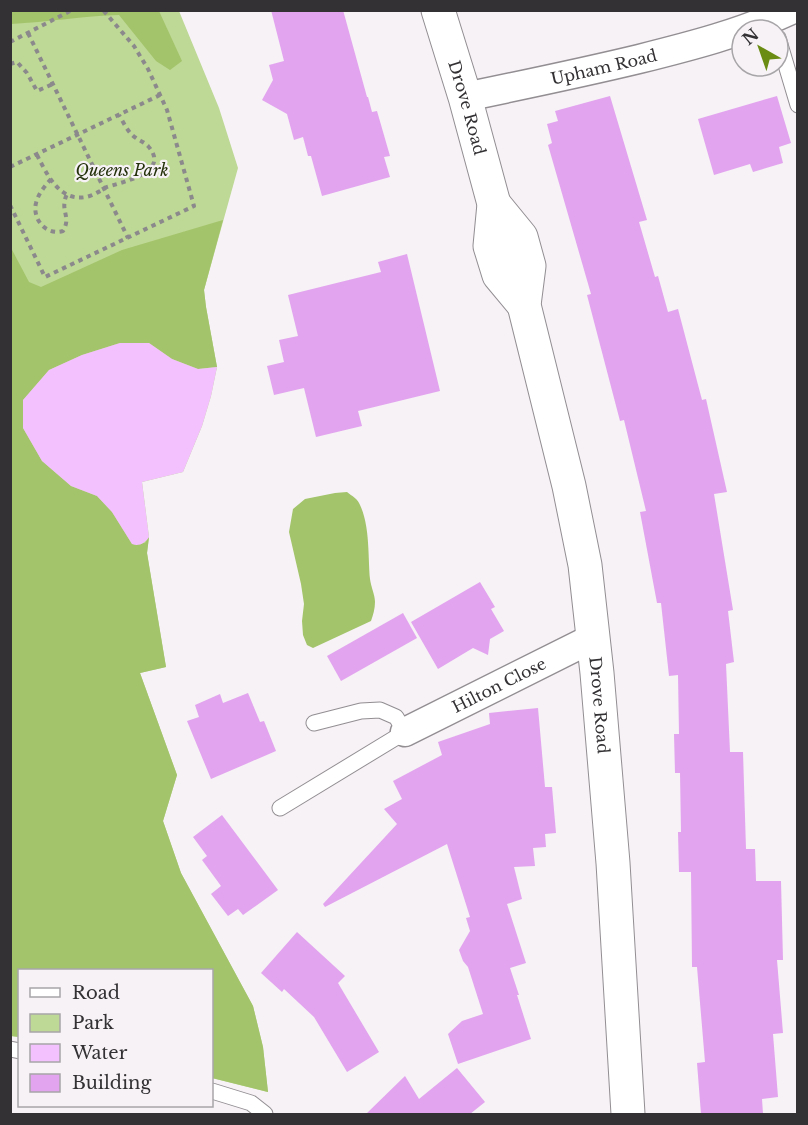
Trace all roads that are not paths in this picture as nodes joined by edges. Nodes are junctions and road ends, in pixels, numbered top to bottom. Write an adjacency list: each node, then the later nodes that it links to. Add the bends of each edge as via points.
1 (438, 10): 4 (main road, Drove Road)
2 (730, 35): 4 (street, Upham Road, via 561,78)
3 (790, 71): 5 (lane)
4 (465, 97): 6 (main road, Drove Road, via 494,204 490,246 499,275 524,304 577,522)
5 (798, 105)
6 (593, 638): 8 (street, Hilton Close); 12 (main road, Drove Road, via 613,863)
7 (314, 723): 8 (lane, via 380,710 396,717)
8 (405, 732): 9 (lane, Hilton Close)
9 (280, 808)
10 (213, 1091): 11 (lane, via 251,1103)
11 (265, 1114)
12 (628, 1114)

